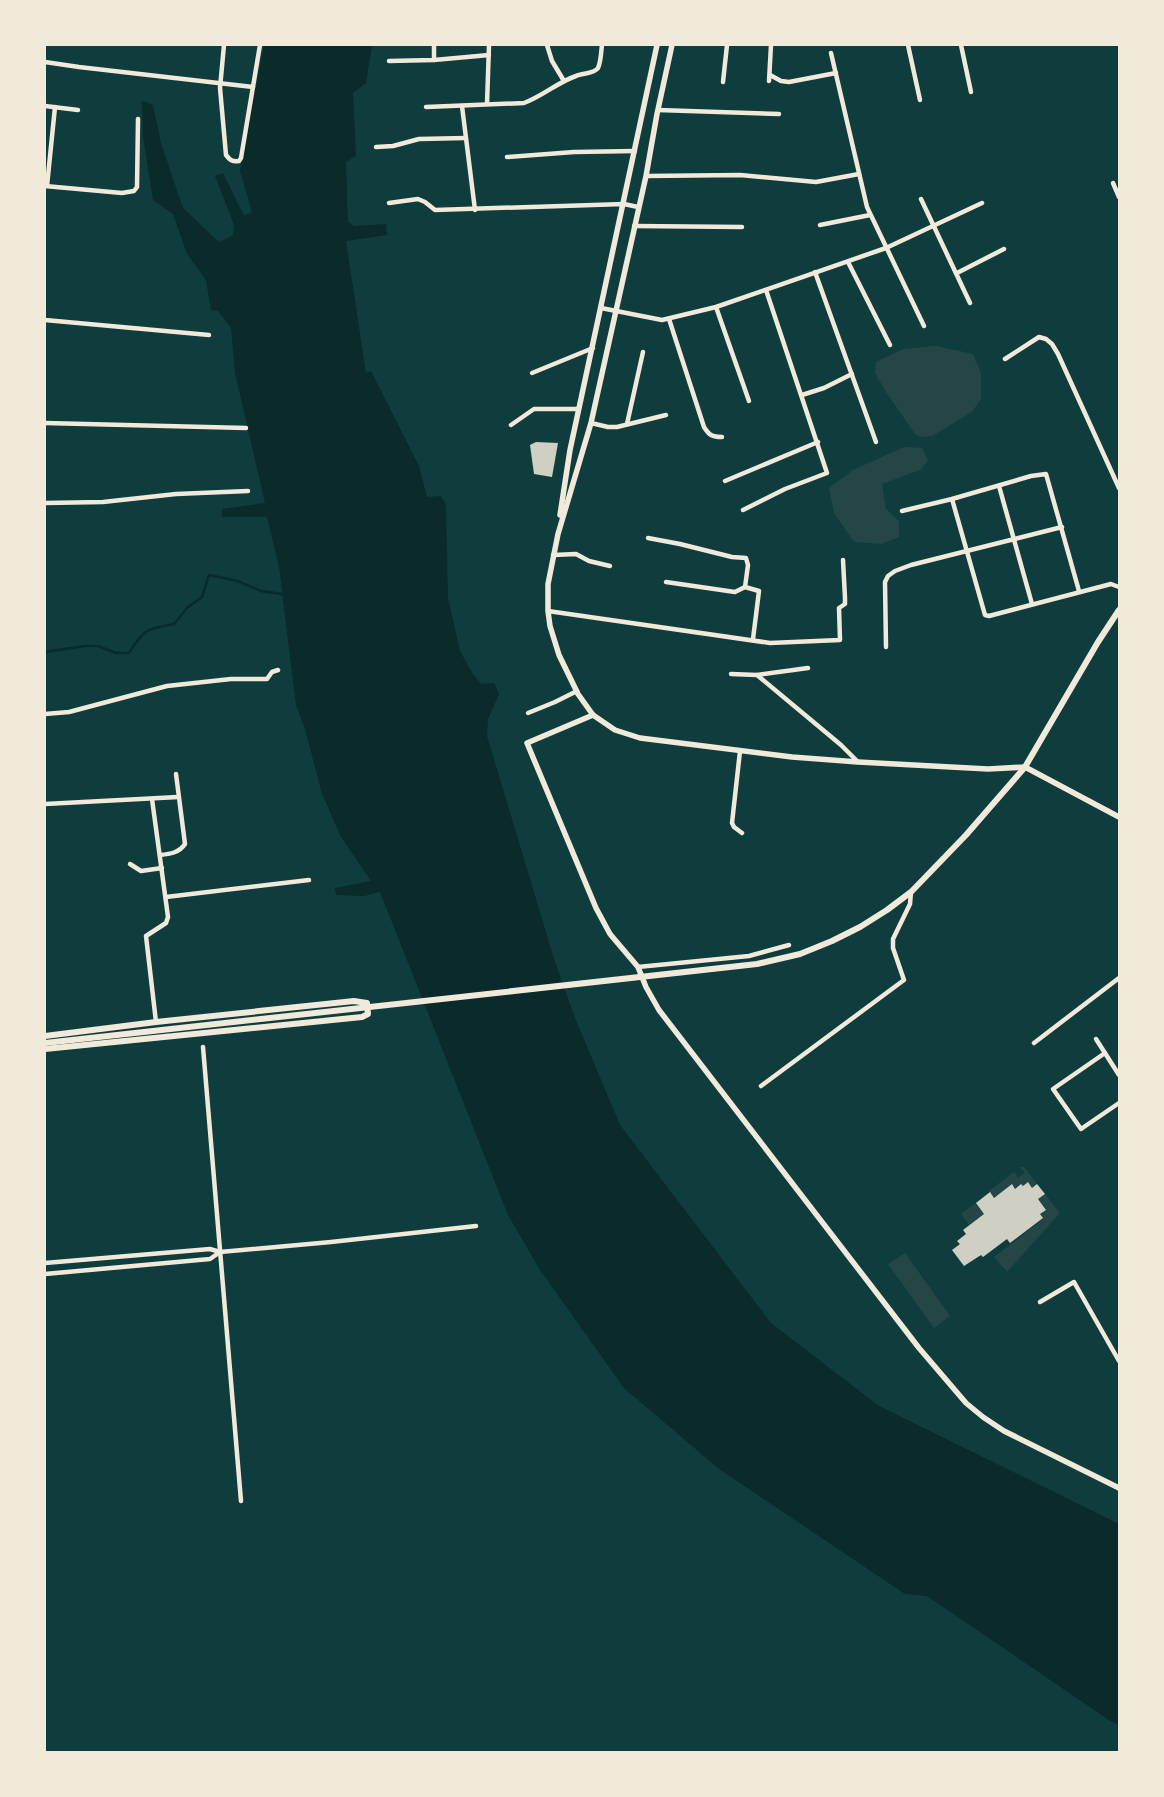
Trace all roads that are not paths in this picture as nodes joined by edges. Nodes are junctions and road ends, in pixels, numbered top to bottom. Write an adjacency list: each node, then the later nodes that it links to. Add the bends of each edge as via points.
1 (224, 45): 23 (street)
2 (260, 45): 24 (street)
3 (434, 45): 16 (street)
4 (489, 45): 14 (street)
5 (547, 45): 20 (street)
6 (602, 45): 20 (street, via 598,68 594,72)
7 (657, 45): 39 (street)
8 (672, 45): 33 (street)
9 (727, 45): 22 (street)
10 (771, 45): 19 (street)
11 (908, 45): 26 (street)
12 (961, 45): 25 (street)
13 (831, 53): 18 (street)
14 (489, 55): 16 (street); 27 (street)
15 (389, 60): 16 (street)
16 (434, 60)
17 (45, 62): 23 (street)
18 (836, 73): 19 (street, via 788,82 781,82); 41 (street)
19 (770, 75): 21 (street)
20 (564, 81): 27 (street, via 524,103)
21 (769, 81)
22 (723, 82)
23 (220, 83): 24 (street); 24 (street, via 226,155 234,161 241,158)
24 (253, 88)
25 (971, 92)
26 (920, 100)
27 (487, 104): 29 (street)
28 (45, 106): 30 (street)
29 (462, 106): 31 (street); 36 (street)
30 (55, 108): 32 (street); 38 (street)
31 (426, 108)
32 (78, 110)
33 (658, 110): 34 (street); 42 (street)
34 (779, 114)
35 (138, 119): 44 (street, via 137,187 134,191 122,193)
36 (466, 138): 37 (street, via 419,139); 51 (street)
37 (376, 147)
38 (48, 148): 44 (street)
39 (636, 151): 40 (street); 49 (street)
40 (507, 157)
41 (859, 174): 42 (street, via 816,182 740,175); 52 (street)
42 (646, 176): 50 (street)
43 (1113, 183): 45 (street)
44 (46, 186)
45 (1119, 197)
46 (922, 199): 55 (street)
47 (389, 203): 51 (street, via 418,199 435,210)
48 (982, 203): 55 (street)
49 (624, 204): 50 (street); 51 (street); 65 (street)
50 (638, 207): 54 (street)
51 (475, 210)
52 (870, 215): 53 (street); 57 (street)
53 (820, 225)
54 (634, 226): 56 (street); 66 (street)
55 (934, 226): 57 (street); 61 (street)
56 (742, 227)
57 (886, 248): 59 (street); 69 (street)
58 (1004, 249): 61 (street)
59 (848, 262): 60 (street); 71 (street)
60 (816, 272): 62 (street); 76 (street)
61 (957, 273): 63 (street)
62 (766, 290): 64 (street); 77 (street)
63 (970, 303)
64 (716, 307): 67 (street); 78 (street)
65 (601, 308): 66 (street); 72 (street)
66 (615, 311): 67 (street, via 657,320); 82 (street)
67 (669, 319): 86 (street, via 704,426 713,437)
68 (45, 320): 70 (street)
69 (924, 326)
70 (210, 335)
71 (890, 345)
72 (593, 348): 75 (street); 79 (street)
73 (643, 352): 83 (street)
74 (1005, 359): 91 (street, via 1039,337 1052,344)
75 (532, 373)
76 (852, 374): 77 (street); 88 (street)
77 (802, 395): 87 (street)
78 (749, 401)
79 (580, 409): 84 (street, via 534,409); 98 (street, via 570,450)
80 (666, 415): 83 (street)
81 (45, 423): 85 (street)
82 (591, 423): 83 (street, via 608,427); 98 (street)
83 (627, 424)
84 (511, 426)
85 (246, 428)
86 (722, 437)
87 (818, 442): 89 (street); 95 (street, via 826,475 785,489)
88 (876, 442)
89 (725, 481)
90 (1000, 486): 93 (street); 97 (street, via 1046,474); 100 (street)
91 (1119, 488)
92 (248, 491): 94 (street)
93 (952, 499): 96 (street); 101 (street)
94 (45, 503)
95 (743, 510)
96 (902, 512)
97 (1062, 527): 100 (street); 108 (street)
98 (558, 534): 102 (street)
99 (648, 538): 107 (street, via 746,558)
100 (1014, 539): 101 (street); 109 (street)
101 (967, 552): 109 (street, via 985,615); 113 (street, via 911,565 888,576 885,582)
102 (553, 555): 104 (street, via 576,554); 111 (street)
103 (843, 560): 112 (street, via 845,604 839,608 840,640 770,643)
104 (610, 566)
105 (666, 582): 107 (street, via 734,592)
106 (1119, 586): 108 (street, via 1111,584)
107 (745, 587): 112 (street, via 760,591)
108 (1079, 591): 109 (street)
109 (1032, 604)
110 (1119, 610): 124 (main road)
111 (548, 611): 112 (street); 118 (street, via 559,655)
112 (753, 639)
113 (886, 647)
114 (808, 668): 117 (street)
115 (278, 670): 120 (street, via 267,679 231,679 167,686 69,712)
116 (731, 674): 117 (street)
117 (757, 675): 123 (street)
118 (576, 691): 119 (street); 121 (street)
119 (528, 713)
120 (45, 714)
121 (593, 715): 122 (street, via 615,730 640,738); 138 (street, via 527,743 596,908 610,934)
122 (740, 751): 123 (street); 130 (street, via 732,823)
123 (858, 762): 124 (street, via 988,769)
124 (1025, 767): 129 (street); 135 (main road)
125 (176, 774): 126 (street)
126 (178, 797): 127 (street); 131 (street, via 185,844 175,852)
127 (152, 799): 128 (street); 131 (street)
128 (45, 804)
129 (1119, 817)
130 (742, 833)
131 (160, 855): 133 (street)
132 (130, 864): 133 (street, via 141,871)
133 (162, 868): 136 (street)
134 (309, 880): 136 (street)
135 (911, 892): 143 (main road, via 860,927 832,941 800,954 757,964); 149 (street, via 910,904 893,939 904,980)
136 (166, 898): 140 (street, via 167,921 146,936)
137 (789, 945): 138 (street, via 749,956)
138 (638, 966): 157 (street, via 646,988 673,1029 914,1341 966,1403 1004,1432)
139 (1119, 978): 144 (street)
140 (156, 1022): 141 (main road); 146 (main road, via 354,1001 367,1003 369,1010 362,1017)
141 (45, 1036)
142 (1096, 1038): 147 (street)
143 (45, 1043)
144 (1034, 1043)
145 (203, 1047): 152 (street)
146 (45, 1049)
147 (1105, 1053): 148 (street); 150 (street, via 1053,1088 1081,1130)
148 (1119, 1076)
149 (760, 1086)
150 (1119, 1103)
151 (476, 1226): 152 (street)
152 (220, 1252): 153 (street, via 210,1249); 154 (street, via 210,1259); 158 (street)
153 (45, 1263)
154 (45, 1274)
155 (1040, 1302): 156 (street, via 1074,1282)
156 (1119, 1361)
157 (1119, 1488)
158 (241, 1501)

